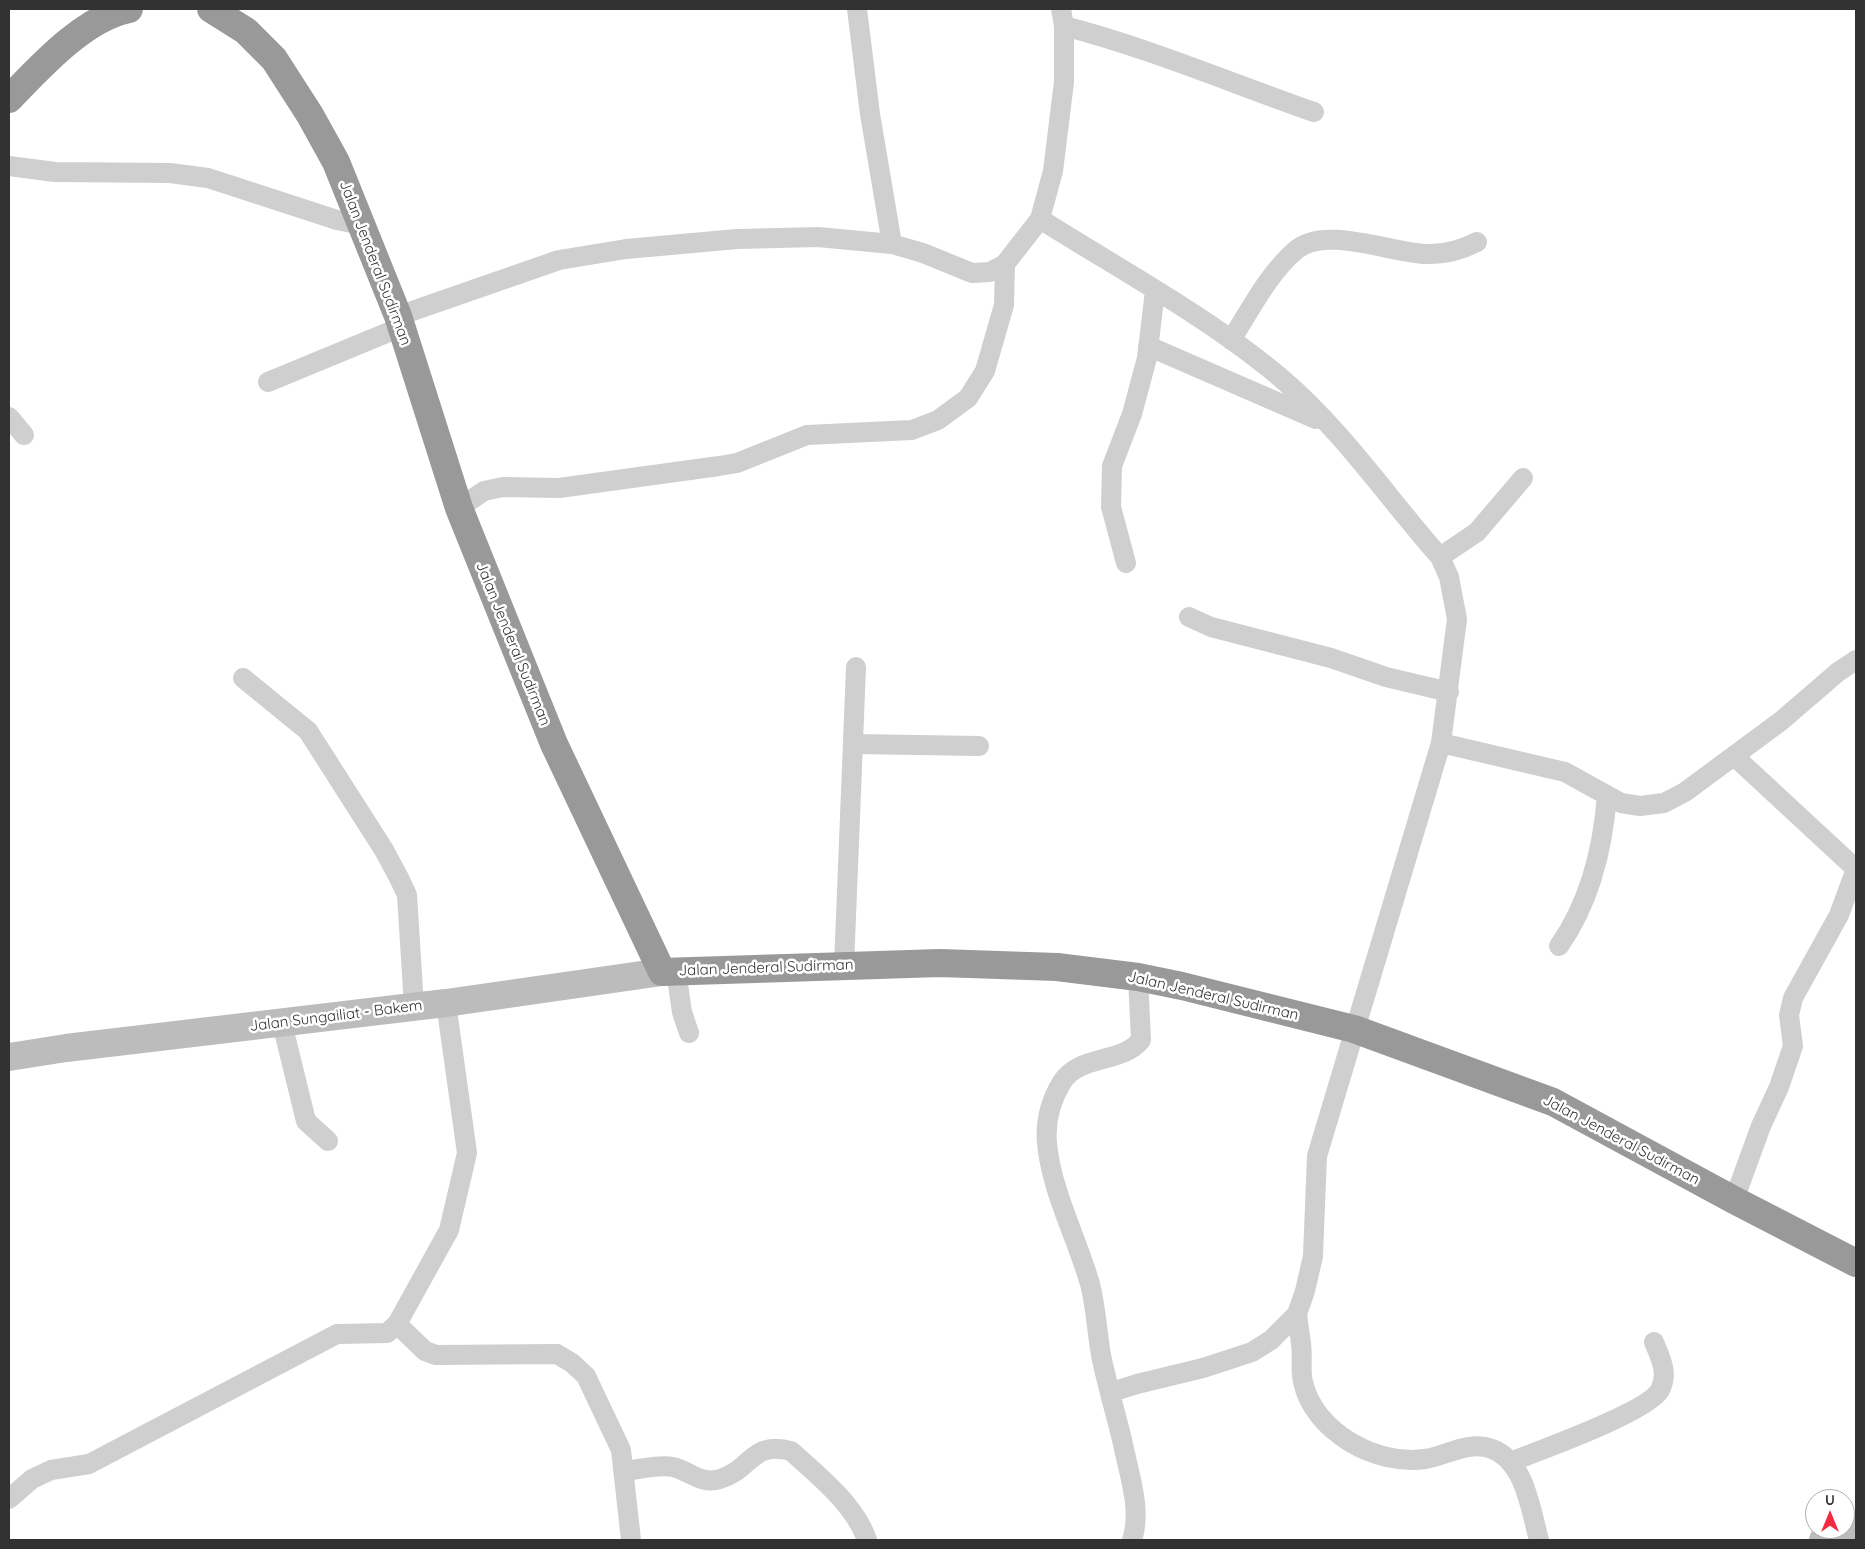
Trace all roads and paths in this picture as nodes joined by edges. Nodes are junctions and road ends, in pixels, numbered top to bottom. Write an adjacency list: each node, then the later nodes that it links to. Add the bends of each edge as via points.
1 (129, 9): 5 (highway, via 119,11 74,36)
2 (211, 9): 9 (highway, Jalan Jenderal Sudirman, via 246,31 274,59 336,162)
3 (857, 9): 11 (street, via 870,114)
4 (1063, 17): 6 (street, via 1213,77); 8 (street, via 1064,82 1055,161)
5 (9, 99)
6 (1314, 112)
7 (9, 166): 9 (street, via 55,172 170,173 208,178)
8 (1040, 220): 12 (street); 13 (street)
9 (361, 225): 14 (highway, Jalan Jenderal Sudirman)
10 (1477, 242): 15 (street, via 1460,250 1425,254 1339,240 1314,241 1297,249 1274,273)
11 (892, 244): 12 (street, via 972,273 990,272); 14 (street, via 818,237 737,239 626,248 560,260)
12 (1005, 264): 22 (street, via 1004,306 985,371 968,398 938,420 912,430 807,435 737,463 719,466 558,488 502,486 484,491)
13 (1155, 291): 15 (street); 16 (street)
14 (399, 322): 17 (street); 22 (highway, Jalan Jenderal Sudirman)
15 (1231, 340): 19 (street, via 1281,378)
16 (1148, 346): 19 (street); 24 (street, via 1132,414 1112,466 1111,507)
17 (268, 382)
18 (9, 417): 20 (street)
19 (1330, 424): 23 (street)
20 (24, 434)
21 (1523, 478): 23 (street, via 1477,532)
22 (458, 508): 38 (highway, Jalan Jenderal Sudirman, via 554,744)
23 (1440, 556): 29 (street, via 1449,577 1457,619)
24 (1126, 563)
25 (1190, 617): 29 (street, via 1211,627)
26 (1856, 660): 33 (street)
27 (856, 667): 30 (street)
28 (243, 678): 41 (street, via 308,731 395,871 407,895)
29 (1449, 692): 31 (street)
30 (855, 744): 32 (street); 37 (street)
31 (1441, 744): 34 (street, via 1565,772); 43 (street)
32 (979, 746)
33 (1734, 756): 34 (street, via 1685,792 1664,803 1640,806 1621,803); 35 (street)
34 (1607, 795): 36 (street, via 1604,831 1590,885 1575,922)
35 (1856, 870): 47 (street, via 1839,915 1793,998 1789,1015 1793,1046 1780,1087 1761,1126)
36 (1559, 946)
37 (844, 966): 38 (highway, Jalan Jenderal Sudirman); 39 (highway, Jalan Jenderal Sudirman, via 940,963 1057,967)
38 (669, 972): 40 (street, Jalan Sungailiat - Bakem); 44 (street)
39 (1138, 977): 43 (highway, Jalan Jenderal Sudirman); 52 (street, via 1141,1040 1126,1051 1073,1070 1054,1097 1047,1120 1051,1168 1090,1285 1102,1356)
40 (446, 1003): 41 (street, Jalan Sungailiat - Bakem); 50 (street, via 468,1153 449,1230)
41 (414, 1006): 42 (street, Jalan Sungailiat - Bakem)
42 (282, 1023): 45 (street, Jalan Sungailiat - Bakem); 46 (street, via 306,1122)
43 (1354, 1029): 47 (highway, Jalan Jenderal Sudirman, via 1553,1102); 49 (street, via 1318,1156 1313,1256 1306,1291)
44 (689, 1033)
45 (9, 1057)
46 (328, 1141)
47 (1734, 1200): 48 (highway, Jalan Jenderal Sudirman)
48 (1856, 1263)
49 (1297, 1314): 52 (street, via 1271,1340 1252,1352); 53 (street, via 1302,1344 1302,1381 1315,1408 1332,1429 1361,1449 1393,1460 1425,1459 1466,1447 1491,1448)
50 (397, 1324): 54 (street, via 425,1351 436,1355 557,1354 572,1363 586,1376 618,1442); 55 (street, via 387,1333 337,1334 89,1464 51,1470 32,1479)
51 (1654, 1342): 53 (street, via 1664,1370 1660,1390 1653,1399 1617,1418)
52 (1112, 1392): 59 (street, via 1137,1519)
53 (1510, 1462): 60 (street, via 1522,1482)
54 (624, 1471): 57 (street); 58 (street, via 668,1466 704,1480 720,1480 762,1450 791,1451 849,1510)
55 (9, 1499)
56 (1856, 1528): 61 (street)
57 (631, 1540)
58 (867, 1540)
59 (1132, 1540)
60 (1538, 1540)
61 (1823, 1540)

